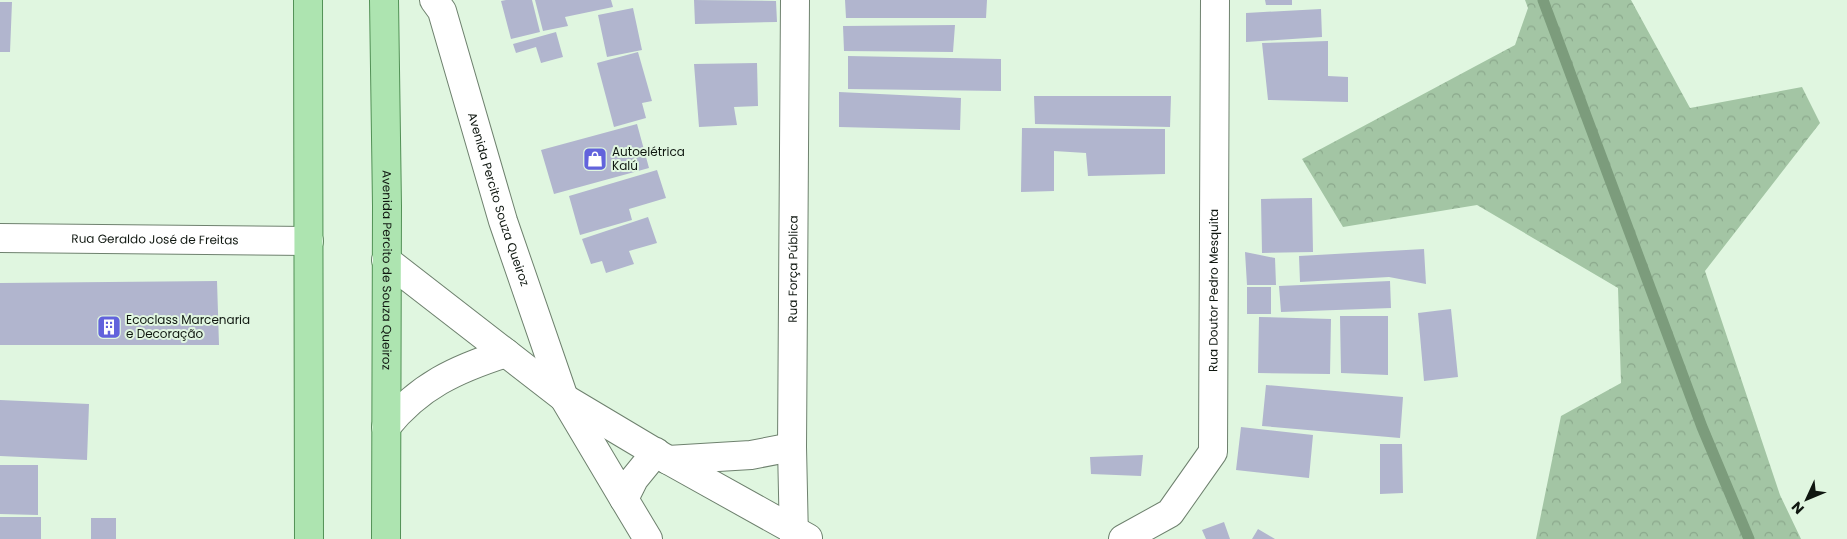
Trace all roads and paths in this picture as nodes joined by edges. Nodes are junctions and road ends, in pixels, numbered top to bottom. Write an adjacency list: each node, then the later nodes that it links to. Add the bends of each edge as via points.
1 (308, 0): 7 (main road)
2 (384, 0): 8 (main road, Avenida Percito de Souza Queiroz)
3 (434, 0): 10 (street, Avenida Percito Souza Queiroz, via 442,11 503,221)
4 (795, 0): 12 (street, Rua Força Pública)
5 (1215, 0): 19 (street, Rua Doutor Pedro Mesquita, via 1213,452 1170,513)
6 (0, 238): 7 (street, Rua Geraldo José de Freitas)
7 (309, 241): 16 (main road)
8 (386, 260): 9 (street); 11 (main road, Avenida Percito de Souza Queiroz)
9 (506, 353): 10 (street); 11 (street, via 478,362 418,394)
10 (564, 398): 13 (street); 14 (street)
11 (386, 428): 17 (main road, Avenida Percito de Souza Queiroz)
12 (792, 447): 13 (street, via 751,454); 15 (street, Rua Força Pública)
13 (662, 456): 14 (street, via 634,479); 15 (street)
14 (624, 499): 18 (street)
15 (799, 536)
16 (310, 539)
17 (386, 539)
18 (648, 539)
19 (1124, 539)

